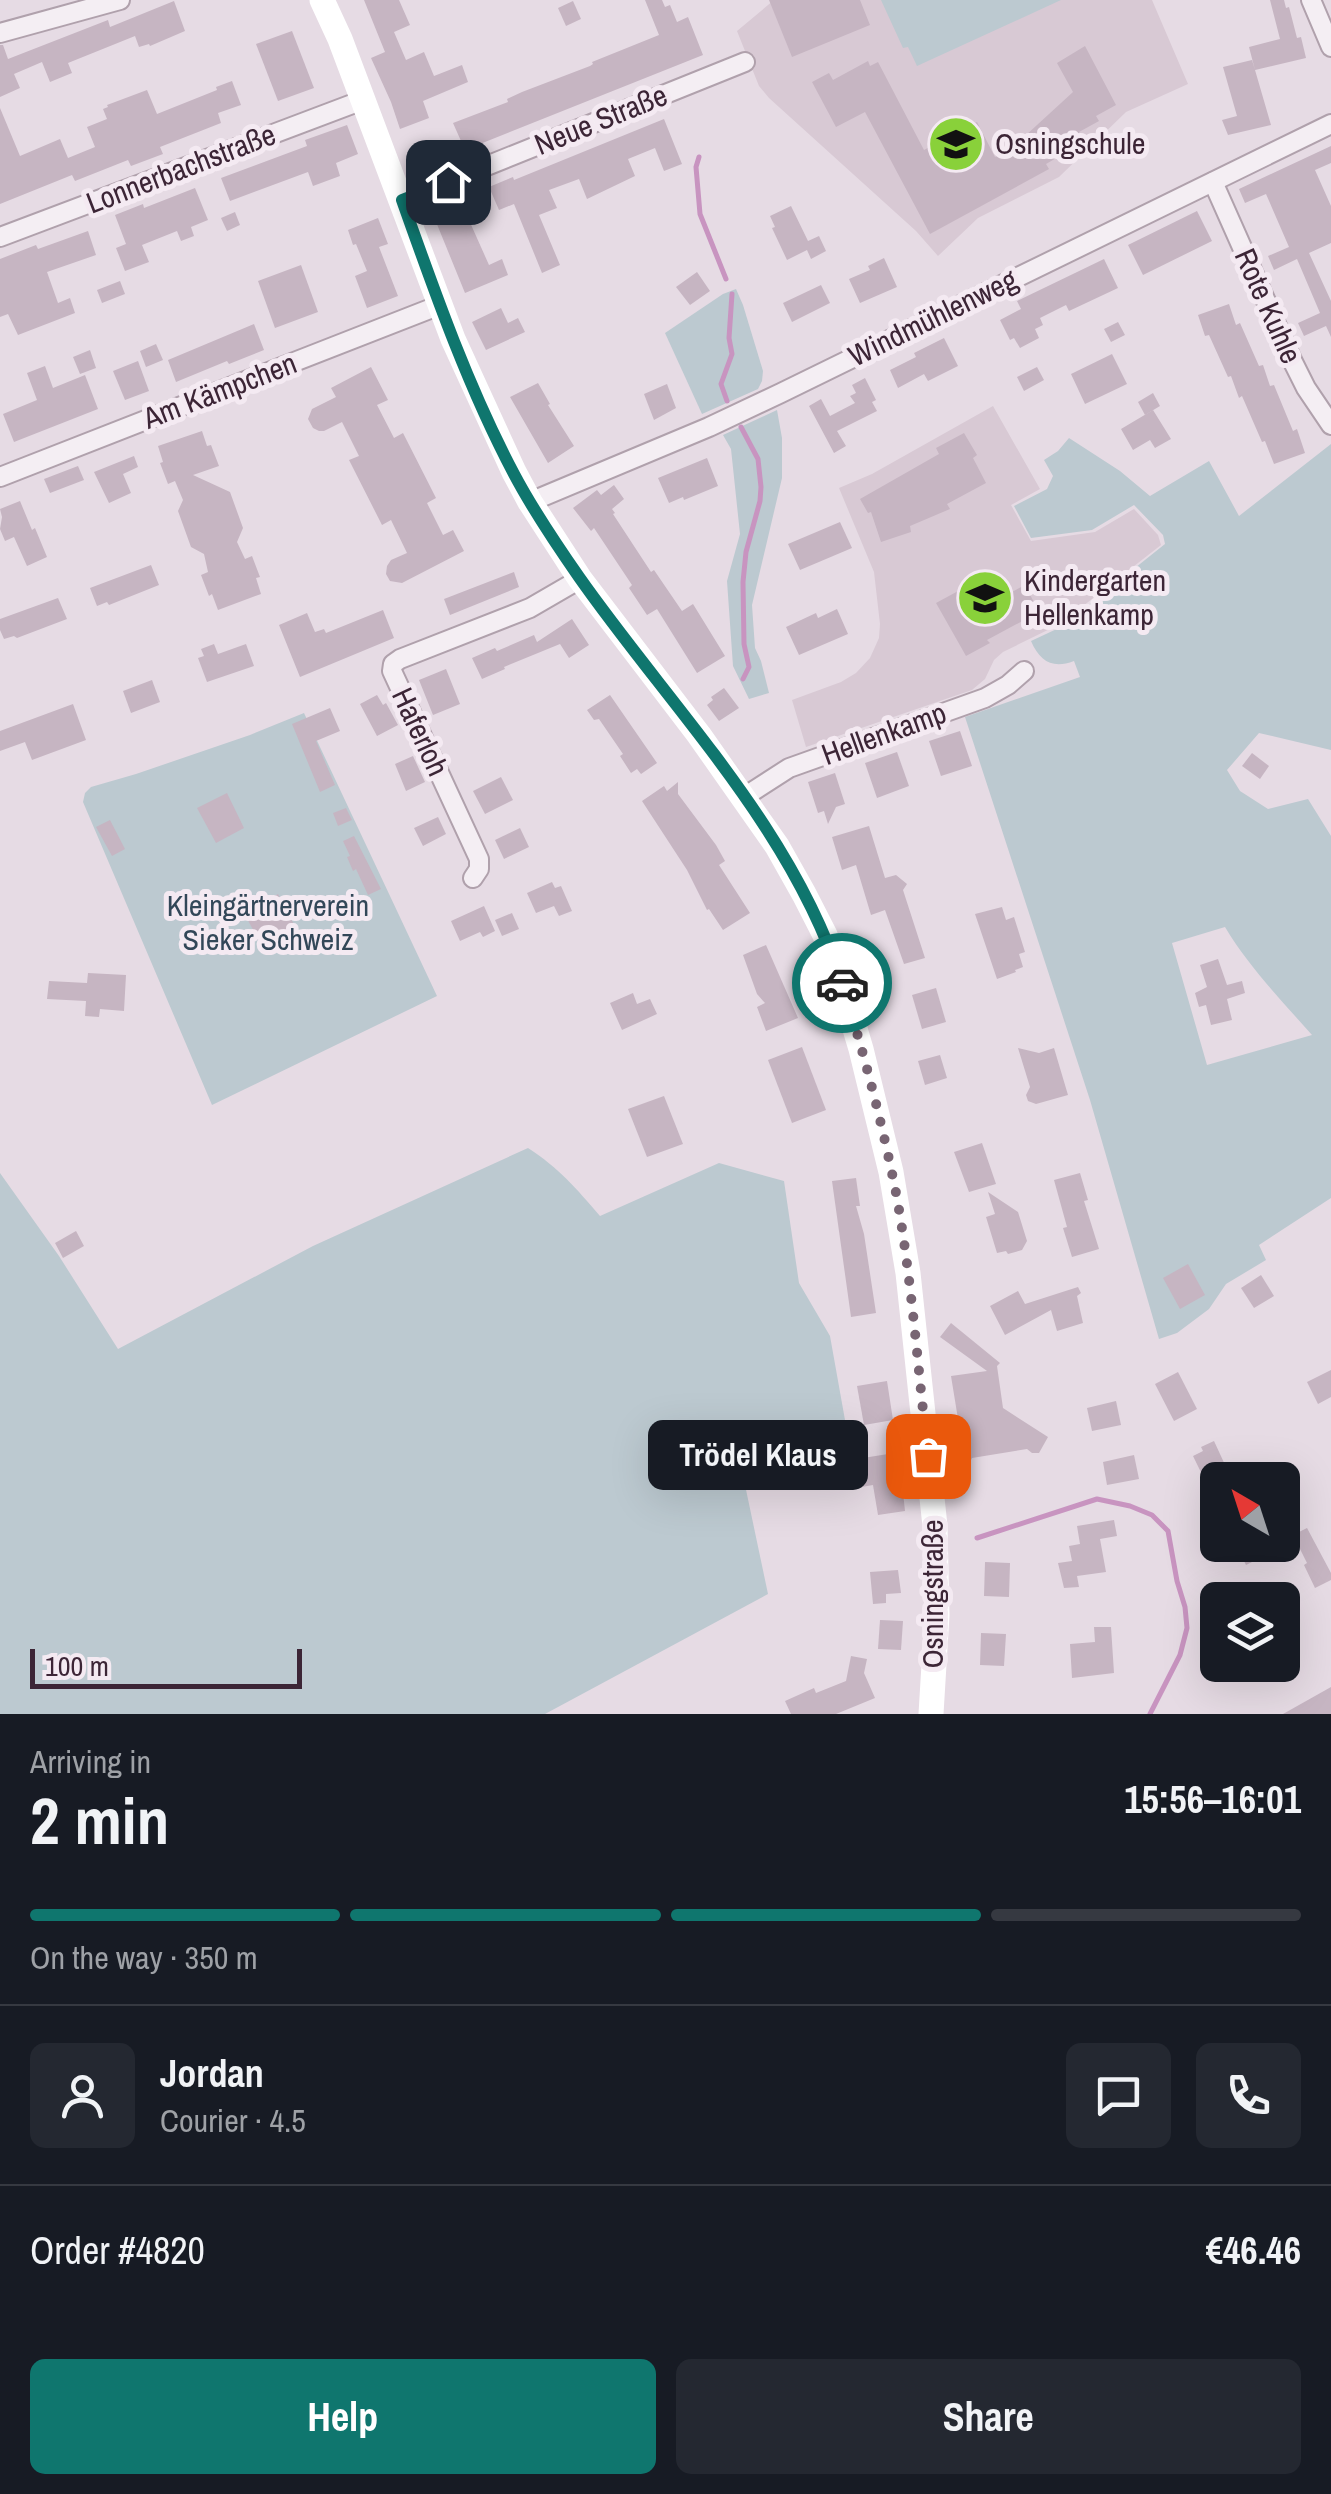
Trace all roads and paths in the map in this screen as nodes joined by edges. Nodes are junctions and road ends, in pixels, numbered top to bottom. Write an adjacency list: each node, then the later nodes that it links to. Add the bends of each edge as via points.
1 (120, 0): 4 (street)
2 (322, 0): 7 (main road, Osningstraße)
3 (1311, 0): 5 (street)
4 (0, 33)
5 (1331, 48)
6 (745, 62): 10 (street, Neue Straße)
7 (363, 100): 10 (main road, Osningstraße); 11 (street, Lonnerbachstraße)
8 (1331, 124): 9 (street, Windmühlenweg)
9 (1213, 182): 13 (street, Rote Kuhle, via 1293,362); 15 (street, Windmühlenweg, via 781,393)
10 (402, 200): 12 (main road, Osningstraße)
11 (0, 237)
12 (440, 305): 14 (street, Am Kämpchen); 15 (main road, Osningstraße)
13 (1331, 426)
14 (0, 477)
15 (530, 502): 16 (main road, Osningstraße)
16 (580, 579): 18 (main road, Osningstraße); 19 (street, Haferloh, via 530,608 394,664 479,859)
17 (1024, 671): 18 (street, Hellenkamp, via 986,698 789,768)
18 (744, 797): 20 (main road, Osningstraße, via 825,936 891,1172 935,1526)
19 (473, 878)
20 (931, 1714)

